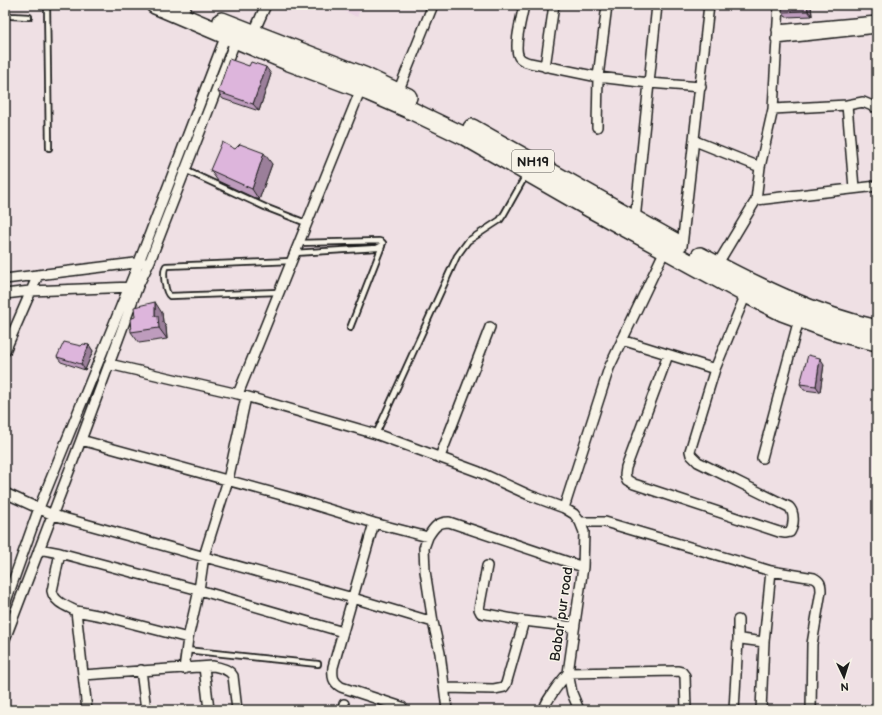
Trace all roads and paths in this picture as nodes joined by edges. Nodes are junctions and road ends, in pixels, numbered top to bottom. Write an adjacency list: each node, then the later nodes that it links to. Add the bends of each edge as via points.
1 (5, 5): 13 (lane, via 7,14 11,16)
2 (47, 5): 30 (lane)
3 (155, 5): 18 (highway, NH19)
4 (266, 5): 16 (street)
5 (433, 5): 24 (street)
6 (524, 5): 19 (street, via 516,49 523,60 530,64)
7 (554, 5): 19 (street)
8 (607, 5): 20 (street)
9 (657, 5): 21 (street)
10 (709, 5): 22 (street)
11 (779, 5): 17 (street)
12 (185, 6): 16 (highway, NH19)
13 (29, 16)
14 (877, 21): 17 (street)
15 (877, 28): 17 (street)
16 (254, 34): 24 (highway, NH19, via 364,76)
17 (776, 34): 27 (street)
18 (231, 37): 23 (highway, NH19, via 288,62); 32 (street); 45 (street)
19 (545, 66): 20 (street)
20 (598, 77): 21 (street); 28 (street)
21 (649, 83): 22 (street); 37 (street)
22 (700, 87): 29 (street)
23 (361, 89): 33 (highway, NH19, via 464,136); 38 (street)
24 (398, 92): 37 (highway, NH19, via 485,134)
25 (847, 105): 26 (street, via 863,102); 27 (street); 35 (street)
26 (877, 108)
27 (773, 109): 31 (street)
28 (597, 127)
29 (695, 141): 31 (street); 41 (street)
30 (49, 148)
31 (760, 166): 36 (street)
32 (185, 170): 38 (lane); 44 (street)
33 (527, 172): 42 (highway, NH19); 66 (lane, via 500,220 468,241 457,256)
34 (877, 186): 35 (street)
35 (854, 188): 36 (street)
36 (756, 200): 46 (street)
37 (636, 220): 41 (highway, NH19)
38 (306, 223): 39 (street)
39 (298, 243): 40 (lane, via 381,241); 43 (street)
40 (382, 245): 43 (lane, via 377,248); 57 (lane)
41 (682, 246): 46 (highway, NH19)
42 (665, 250): 54 (highway, NH19); 59 (street)
43 (293, 257): 52 (street); 52 (lane, via 166,266 164,269 167,293 170,296)
44 (150, 261): 45 (street); 49 (street)
45 (139, 262): 47 (street); 50 (street)
46 (717, 265): 58 (highway, NH19, via 790,301 850,323)
47 (38, 275): 48 (street); 51 (street)
48 (5, 279)
49 (138, 286): 50 (street); 63 (street)
50 (128, 287): 51 (street); 72 (street)
51 (30, 292): 53 (street); 61 (street)
52 (280, 292): 65 (street)
53 (5, 294)
54 (746, 294): 55 (highway, NH19); 64 (street)
55 (800, 319): 60 (highway, NH19, via 839,333); 69 (street)
56 (490, 327): 68 (street)
57 (350, 328)
58 (877, 329)
59 (622, 340): 62 (street); 73 (street, via 609,368)
60 (877, 342)
61 (5, 351)
62 (668, 355): 64 (street); 64 (street, via 626,468 627,480 779,532 790,532 793,528 793,514 789,507 698,462 691,455 690,451)
63 (109, 364): 65 (street); 67 (street)
64 (715, 369)
65 (242, 395): 66 (street); 70 (street)
66 (376, 434): 68 (street)
67 (81, 440): 70 (street); 74 (street)
68 (440, 457): 73 (street)
69 (762, 458)
70 (228, 480): 76 (street); 80 (street)
71 (5, 493): 72 (street)
72 (39, 508): 74 (street); 86 (street)
73 (564, 508): 75 (street, via 574,514)
74 (53, 515): 78 (street); 80 (street)
75 (580, 522): 82 (street, Babar pur road, via 584,532); 83 (street, via 606,522)
76 (374, 523): 77 (street); 85 (street)
77 (428, 537): 82 (street, via 438,524 449,522); 90 (street, via 424,552)
78 (39, 549): 79 (street); 94 (street)
79 (60, 553): 84 (street); 87 (street, via 52,591 58,602)
80 (204, 556): 84 (street); 85 (street)
81 (487, 566): 89 (street, via 480,611 484,614)
82 (583, 567): 91 (street, Babar pur road)
83 (771, 571): 96 (street); 116 (street, via 814,578 821,584 812,644)
84 (199, 590): 92 (street); 93 (street)
85 (353, 598): 90 (street); 92 (street)
86 (5, 604)
87 (76, 611): 93 (street); 103 (street)
88 (738, 620): 95 (street)
89 (524, 621): 91 (street); 104 (street, via 504,687)
90 (433, 622): 104 (street)
91 (574, 627): 102 (street, Babar pur road)
92 (343, 632): 105 (street, via 333,667 332,676 335,683)
93 (188, 638): 97 (street)
94 (5, 639)
95 (738, 640): 96 (street); 114 (street)
96 (764, 642): 115 (street)
97 (186, 650): 98 (lane); 100 (street)
98 (318, 664)
99 (204, 667): 100 (street); 108 (street); 109 (street, via 214,666 231,672)
100 (184, 669): 101 (street)
101 (141, 670): 103 (street); 107 (street)
102 (568, 673): 111 (street, via 557,685); 112 (street, Babar pur road); 113 (street, via 682,672 685,676)
103 (83, 675): 106 (street)
104 (445, 688): 110 (street)
105 (402, 707)
106 (87, 710)
107 (146, 710)
108 (209, 710)
109 (237, 710)
110 (447, 710)
111 (543, 710)
112 (579, 710)
113 (686, 710)
114 (734, 710)
115 (762, 710)
116 (811, 710)

